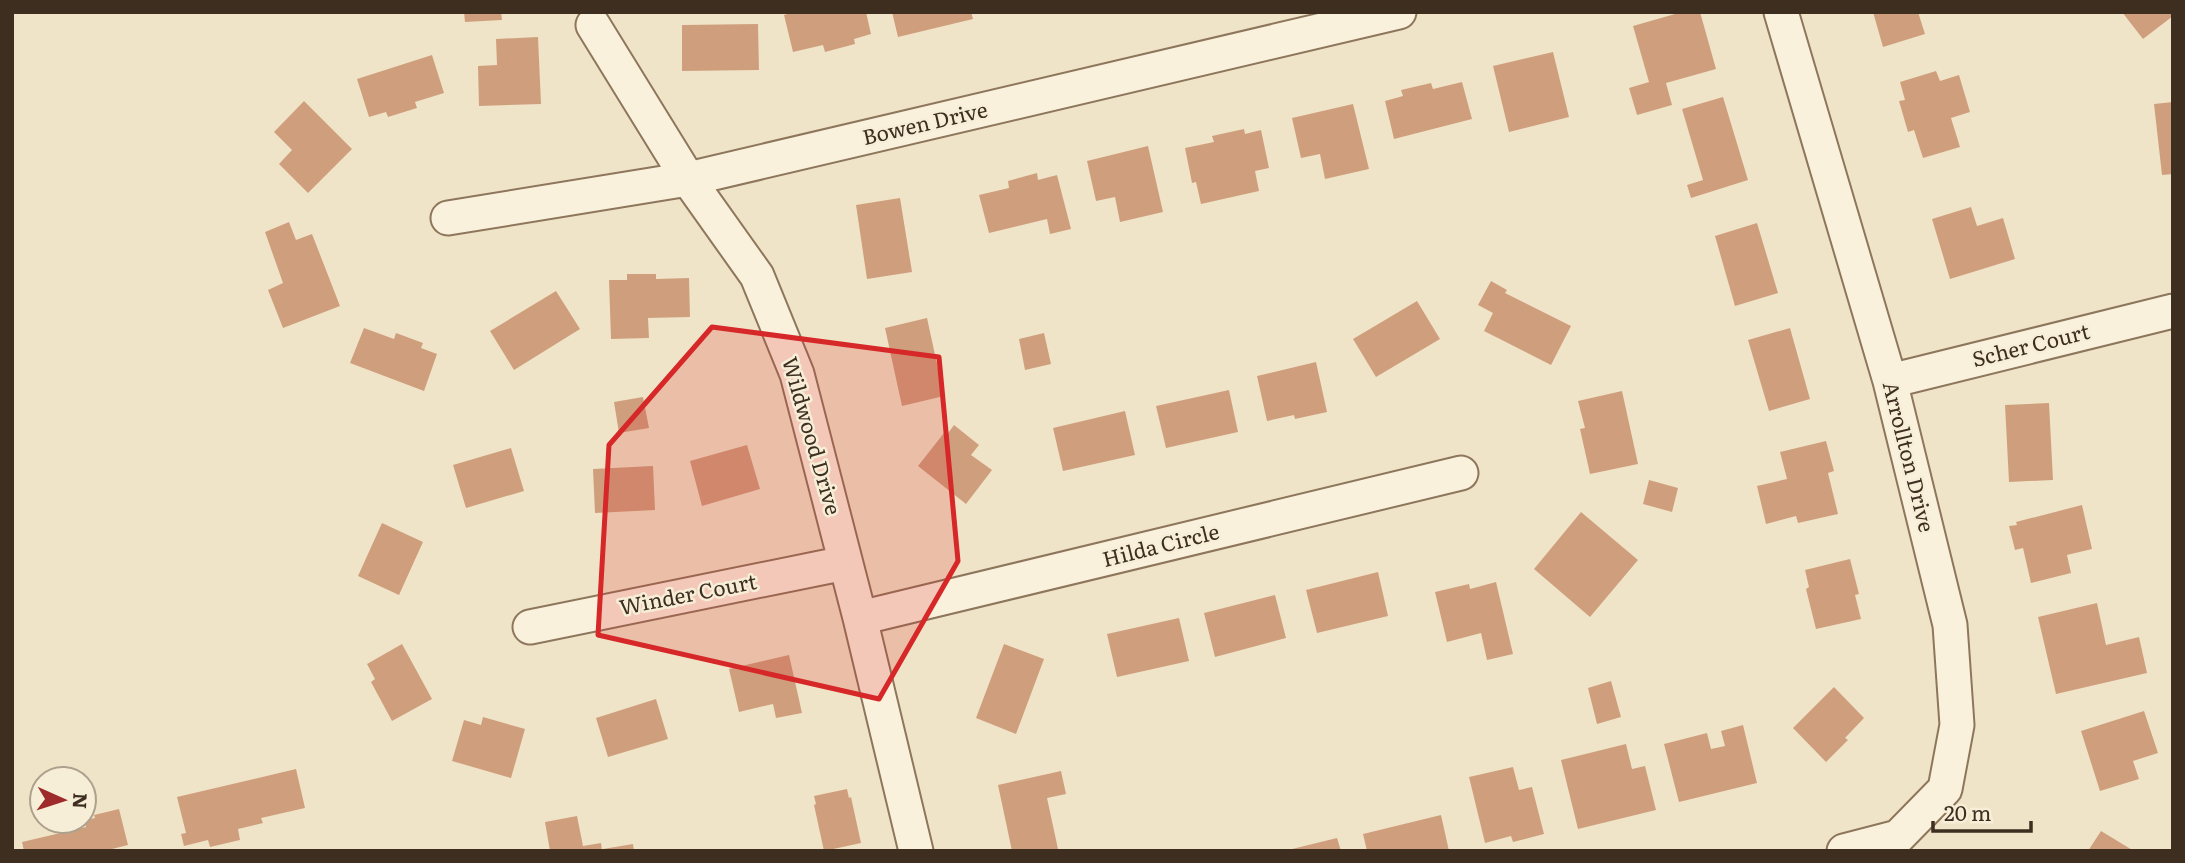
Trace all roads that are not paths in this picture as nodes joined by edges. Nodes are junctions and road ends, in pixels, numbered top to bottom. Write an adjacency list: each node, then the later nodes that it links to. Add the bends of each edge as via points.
1 (1399, 12): 4 (street, Bowen Drive)
2 (1781, 12): 7 (street, Arrollton Drive)
3 (593, 25): 4 (street, Wildwood Drive)
4 (688, 179): 5 (street, Bowen Drive); 9 (street, Wildwood Drive, via 757,276 797,374)
5 (448, 218)
6 (2173, 311): 7 (street, Scher Court)
7 (1889, 381): 13 (street, Arrollton Drive, via 1950,625 1957,725 1945,789 1898,837)
8 (1461, 473): 10 (street, Hilda Circle)
9 (845, 563): 10 (street, Wildwood Drive); 11 (street, Winder Court)
10 (860, 618): 12 (street, Wildwood Drive)
11 (530, 627)
12 (916, 851)
13 (1844, 851)

